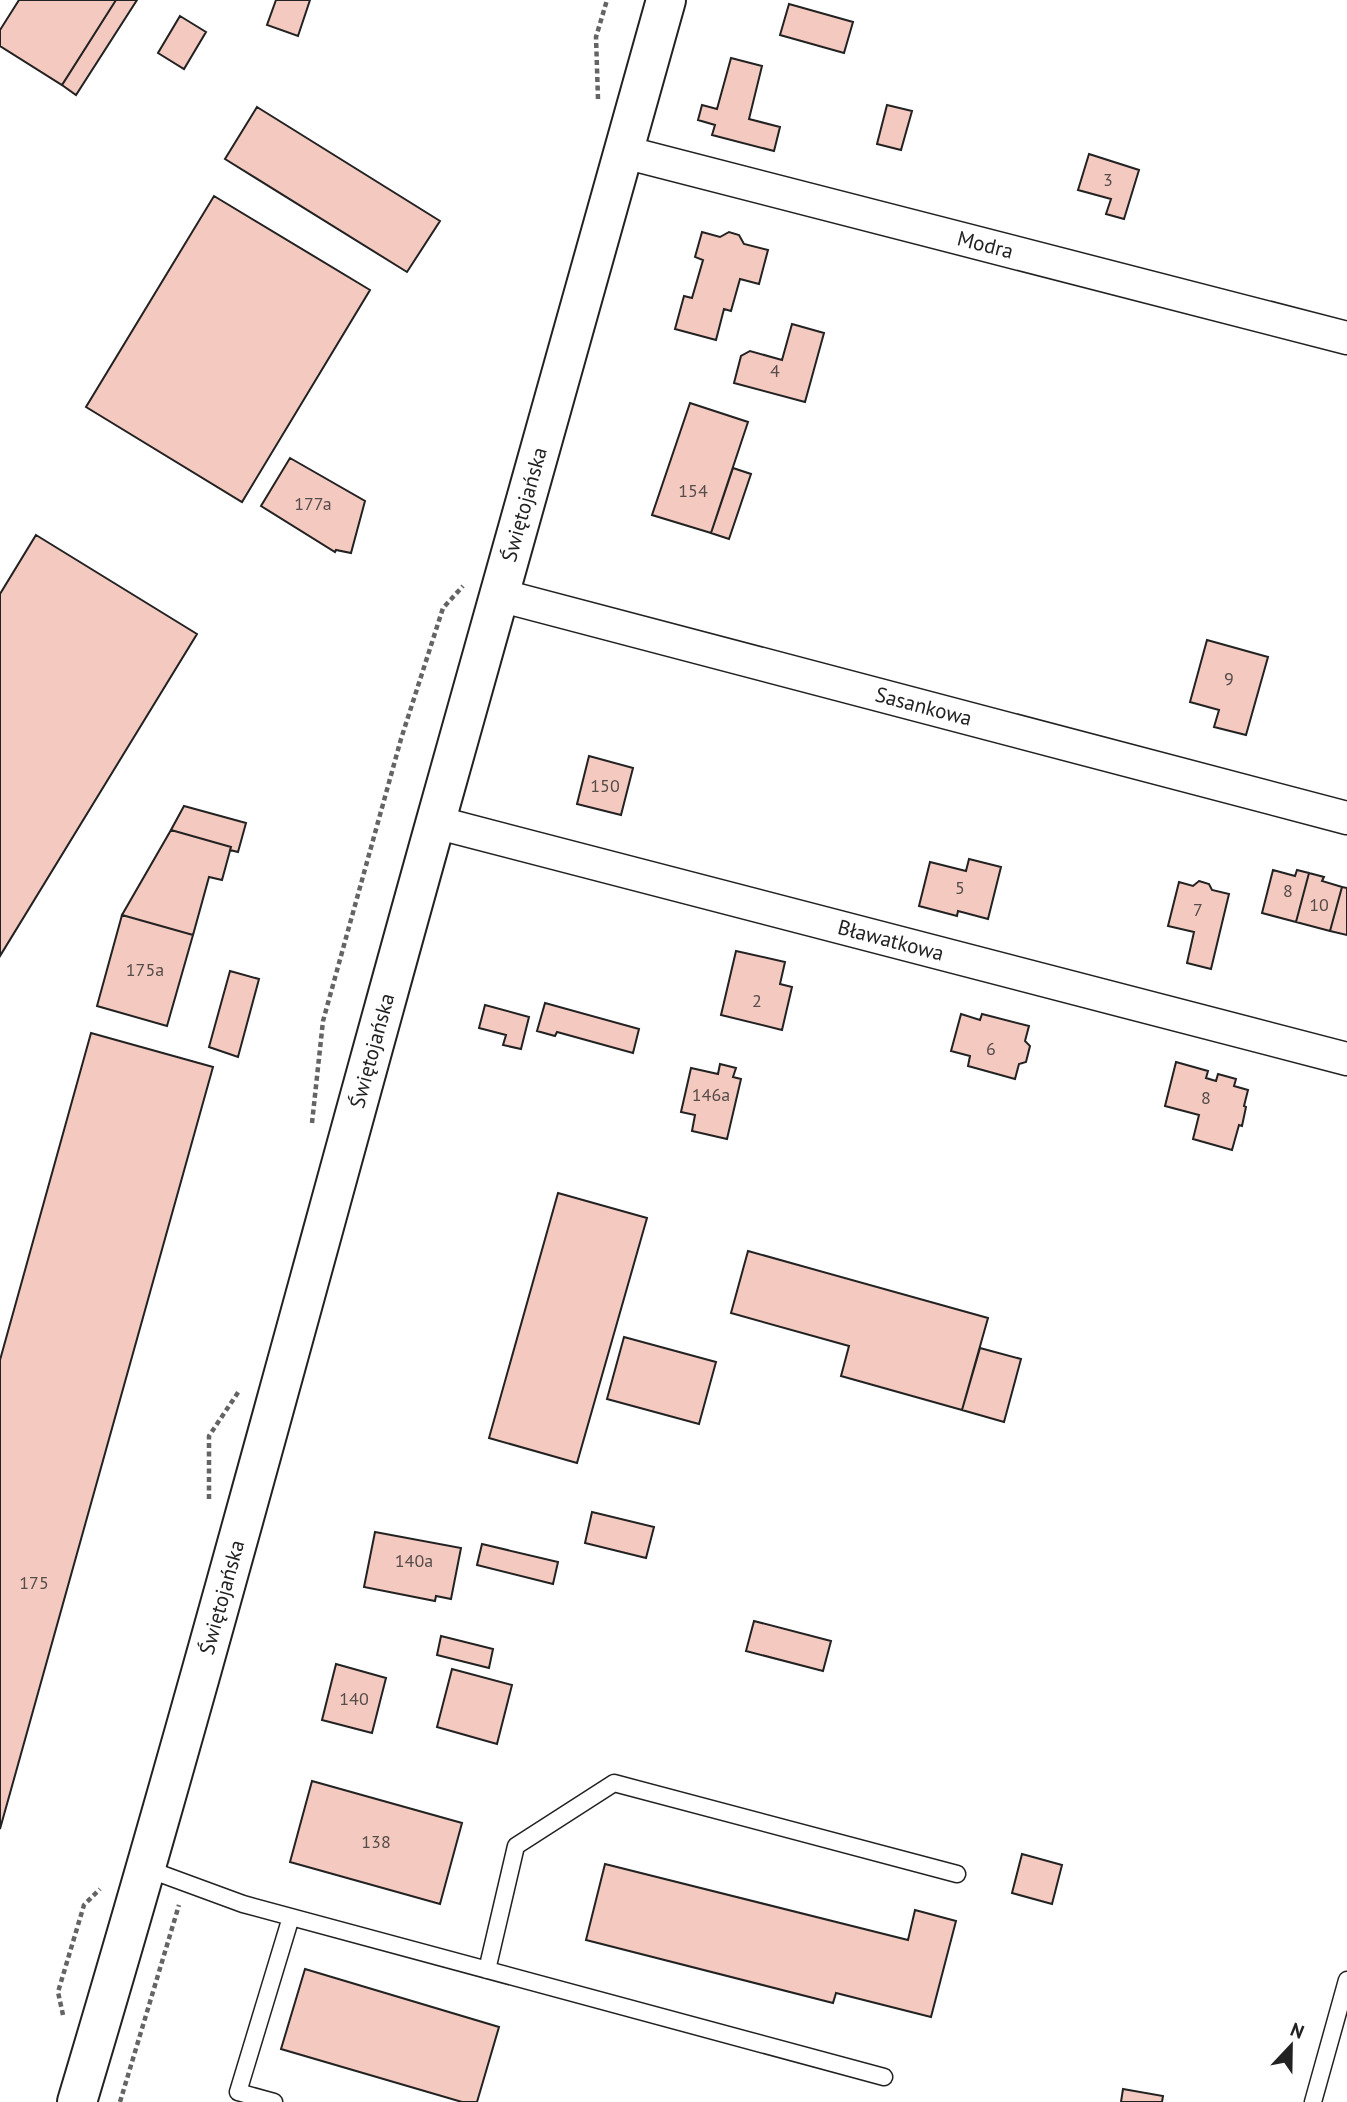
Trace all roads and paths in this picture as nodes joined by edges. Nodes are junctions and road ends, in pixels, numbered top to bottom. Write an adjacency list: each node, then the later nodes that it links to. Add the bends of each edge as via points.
1 (607, 0): 3 (path, via 596,37)
2 (666, 0): 4 (street, Świętojańska)
3 (598, 101)
4 (624, 152): 5 (street, Modra); 7 (street, Świętojańska)
5 (1347, 338)
6 (463, 585): 11 (path, via 443,608 397,752 323,1021)
7 (499, 596): 8 (street, Sasankowa); 9 (street, Świętojańska)
8 (1347, 818)
9 (435, 822): 10 (street, Bławatkowa); 14 (street, Świętojańska)
10 (1347, 1059)
11 (311, 1129)
12 (240, 1390): 13 (path, via 209,1436)
13 (205, 1511)
14 (145, 1868): 17 (lane); 23 (street, Świętojańska)
15 (957, 1874): 19 (lane, via 614,1783 516,1846)
16 (104, 1877): 21 (path, via 100,1890 84,1905 58,1992 64,2014)
17 (186, 1882): 18 (lane); 24 (path)
18 (291, 1917): 19 (lane); 25 (lane, via 238,2092)
19 (487, 1970): 22 (lane)
20 (1347, 1980): 26 (lane)
21 (60, 2026)
22 (884, 2077)
23 (77, 2102)
24 (120, 2102)
25 (274, 2102)
26 (1313, 2102)

